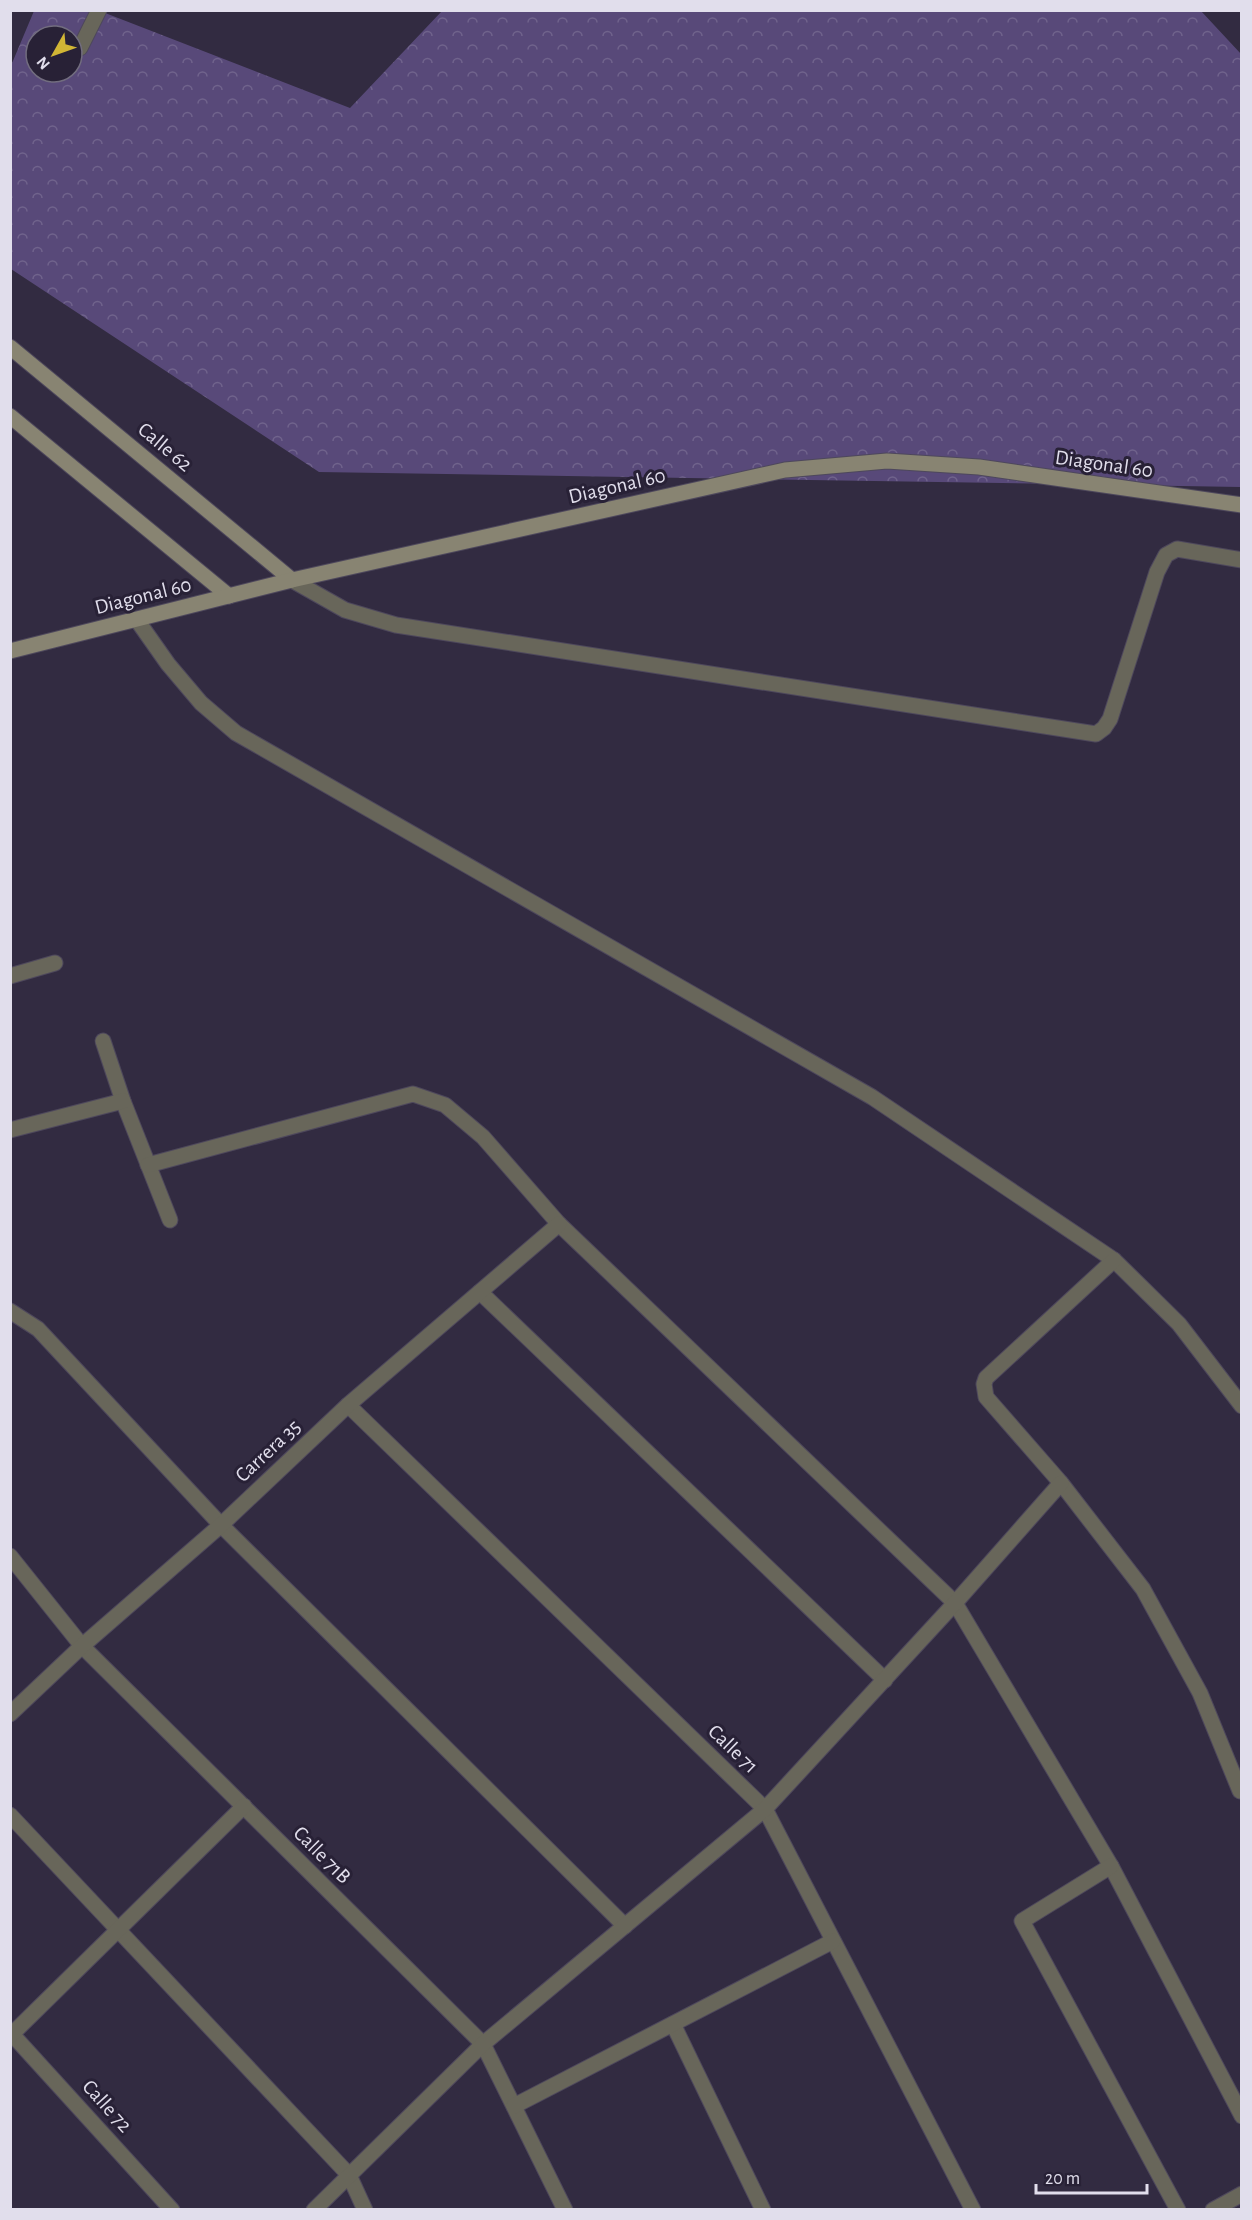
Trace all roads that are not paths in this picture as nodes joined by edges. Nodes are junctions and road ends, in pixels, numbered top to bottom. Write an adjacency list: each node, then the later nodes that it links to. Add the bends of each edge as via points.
1 (99, 10): 2 (street)
2 (84, 40)
3 (10, 347): 7 (main road, Calle 62)
4 (10, 416): 8 (main road)
5 (1242, 505): 7 (main road, Diagonal 60, via 979,467 887,461 785,470)
6 (1242, 560): 7 (street, via 1177,549 1166,555 1156,572 1110,719 1096,735 396,625 345,609)
7 (292, 580): 8 (main road, Diagonal 60)
8 (229, 596): 9 (main road, Diagonal 60)
9 (137, 620): 10 (main road, Diagonal 60); 19 (street, via 201,703 236,733 872,1097)
10 (10, 651)
11 (55, 963): 12 (street)
12 (10, 976)
13 (103, 1041): 14 (street)
14 (123, 1101): 15 (street); 16 (street)
15 (10, 1130)
16 (148, 1165): 17 (street); 18 (street, via 413,1094 445,1105 483,1137)
17 (170, 1220)
18 (559, 1224): 20 (street, Carrera 35); 27 (street)
19 (1114, 1260): 23 (street, via 1179,1324); 24 (street, via 984,1384 986,1396)
20 (480, 1292): 22 (street, Carrera 35); 29 (street)
21 (10, 1311): 25 (street, via 38,1329)
22 (348, 1405): 25 (street, Carrera 35); 33 (street, Calle 71)
23 (1242, 1406)
24 (1061, 1483): 27 (street); 31 (street, via 1143,1589 1200,1693)
25 (221, 1525): 28 (street, Carrera 35); 36 (street)
26 (10, 1556): 28 (street, Calle 71B)
27 (955, 1603): 29 (street); 35 (street)
28 (82, 1646): 30 (street, Carrera 35); 32 (street, Calle 71B)
29 (885, 1680): 33 (street)
30 (10, 1714)
31 (1240, 1791)
32 (244, 1806): 37 (street); 41 (street, Calle 71B)
33 (765, 1809): 36 (street); 38 (street, Calle 71)
34 (10, 1815): 37 (street)
35 (1111, 1866): 43 (street); 52 (street, via 1022,1921)
36 (625, 1926): 41 (street)
37 (119, 1929): 40 (street); 44 (street)
38 (833, 1941): 39 (street); 46 (street, Calle 71)
39 (673, 2024): 42 (street); 51 (street)
40 (11, 2034): 47 (street, Calle 72)
41 (483, 2044): 42 (street, Calle 71B); 44 (street)
42 (514, 2106): 50 (street, Calle 71B)
43 (1242, 2116)
44 (349, 2175): 48 (street); 49 (street)
45 (1242, 2194): 53 (street)
46 (968, 2208)
47 (172, 2210)
48 (314, 2210)
49 (365, 2210)
50 (565, 2210)
51 (763, 2210)
52 (1178, 2210)
53 (1213, 2210)

